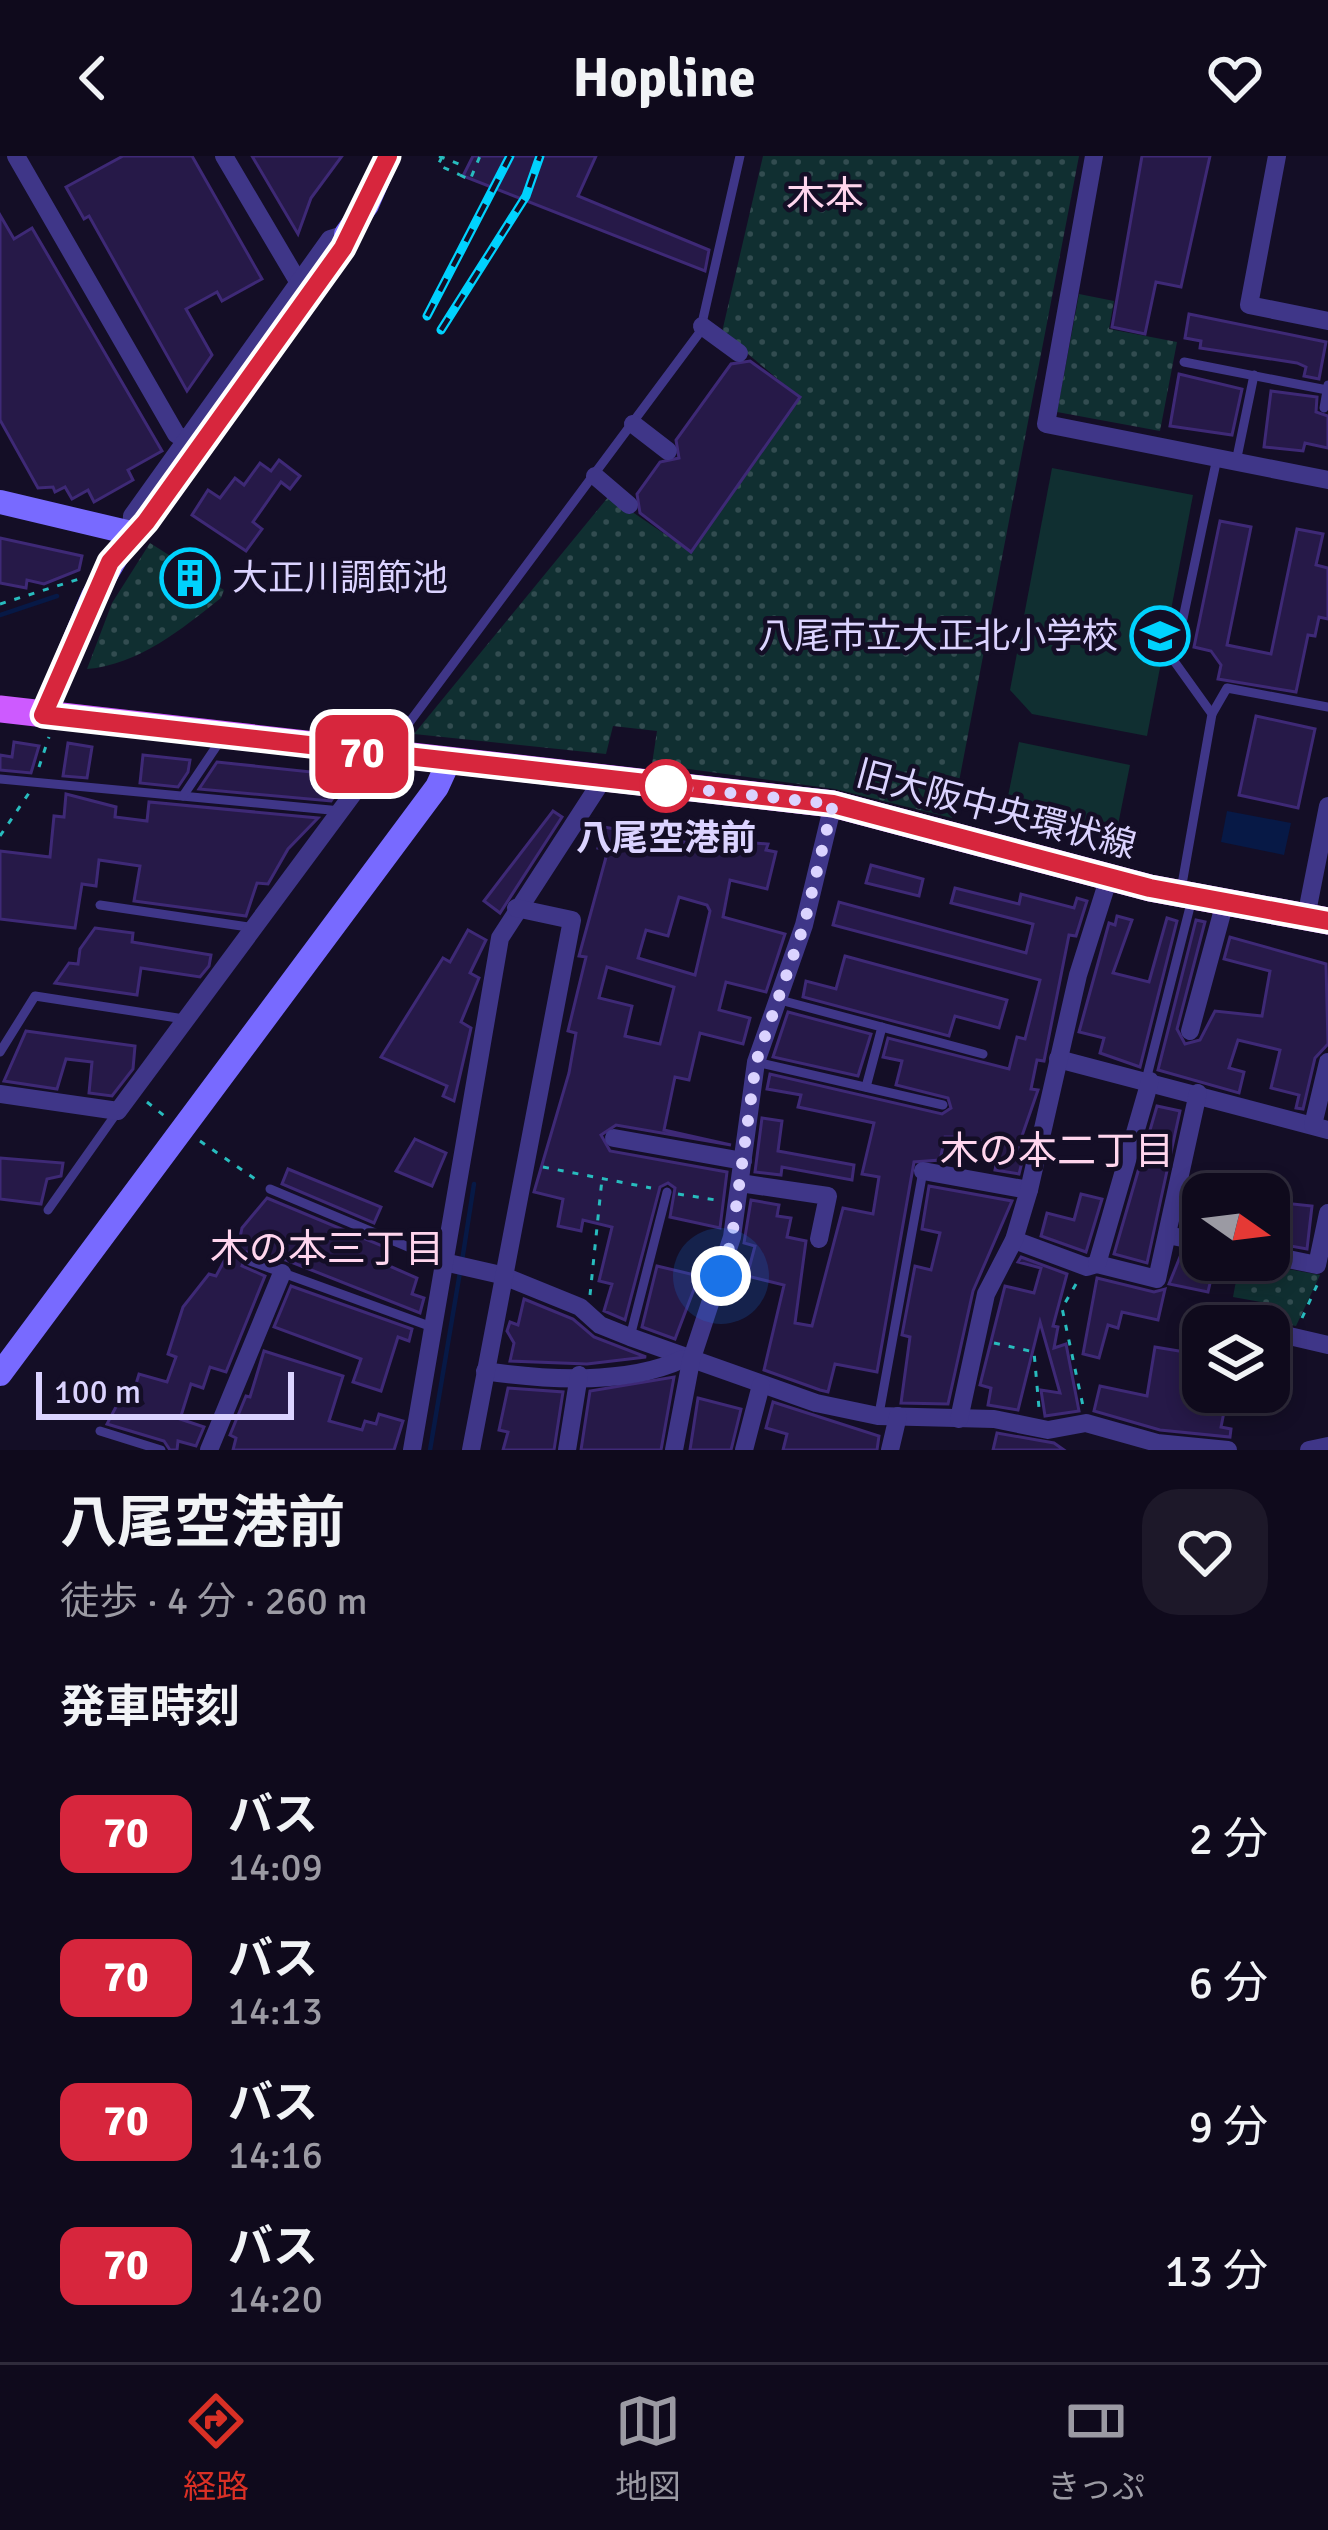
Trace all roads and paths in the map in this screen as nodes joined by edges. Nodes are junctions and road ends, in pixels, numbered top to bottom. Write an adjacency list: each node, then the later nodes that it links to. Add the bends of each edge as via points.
1 (16, 156): 20 (street, via 176,434)
2 (224, 156): 11 (street)
3 (388, 156): 10 (street)
4 (440, 156): 5 (path, bridge, via 438,165 470,180); 9 (path)
5 (480, 156)
6 (740, 156): 13 (lane)
7 (1094, 156): 22 (street, via 1046,424)
8 (1277, 156): 12 (street, via 1249,304)
9 (466, 167)
10 (346, 234): 11 (street, via 330,239); 20 (street)
11 (299, 283): 20 (street)
12 (1328, 321)
13 (702, 326): 14 (street); 19 (lane)
14 (739, 353)
15 (1184, 362): 16 (lane)
16 (1254, 375): 17 (lane); 22 (lane)
17 (1328, 387): 18 (lane)
18 (1324, 408)
19 (633, 424): 21 (street); 23 (lane)
20 (192, 445): 27 (street, via 132,516)
21 (668, 451)
22 (1227, 460): 24 (street); 32 (lane, via 1174,661)
23 (595, 476): 26 (street); 35 (lane)
24 (1328, 480)
25 (0, 502): 27 (street)
26 (629, 505)
27 (131, 533): 33 (street, via 93,596)
28 (81, 578): 29 (path)
29 (0, 604)
30 (1328, 707): 32 (lane, via 1228,688)
31 (0, 709): 33 (main road, 旧大阪中央環状線)
32 (1211, 714): 45 (lane)
33 (43, 715): 34 (main road, 旧大阪中央環状線)
34 (224, 737): 36 (main road, 旧大阪中央環状線); 40 (lane)
35 (397, 739)
36 (448, 763): 39 (main road, 旧大阪中央環状線); 67 (street)
37 (367, 775): 43 (street)
38 (0, 779): 40 (lane)
39 (603, 779): 41 (main road, 旧大阪中央環状線); 48 (street)
40 (183, 796): 43 (lane)
41 (833, 804): 44 (main road, 旧大阪中央環状線); 51 (street, via 804,925)
42 (1328, 806): 49 (street)
43 (341, 811): 50 (street)
44 (1109, 877): 45 (main road, 旧大阪中央環状線); 57 (street)
45 (1186, 895): 46 (main road, 旧大阪中央環状線); 60 (lane)
46 (1226, 902): 49 (main road, 旧大阪中央環状線); 54 (street)
47 (100, 905): 50 (lane)
48 (516, 908): 71 (street, via 572,920); 86 (street, via 500,938)
49 (1317, 919)
50 (256, 928): 52 (street)
51 (774, 998): 53 (lane); 58 (street)
52 (190, 1020): 55 (lane, via 35,996); 64 (street)
53 (882, 1027): 56 (lane); 61 (lane)
54 (1190, 1031)
55 (0, 1052)
56 (983, 1054)
57 (1058, 1059): 60 (street); 75 (street)
58 (756, 1062): 61 (lane); 70 (street)
59 (1328, 1062): 68 (street)
60 (1148, 1080): 62 (street); 88 (street)
61 (866, 1087): 65 (lane)
62 (1198, 1093): 68 (street); 80 (street)
63 (0, 1094): 66 (street)
64 (136, 1094): 66 (street); 67 (path)
65 (943, 1105)
66 (118, 1111): 78 (lane)
67 (178, 1127): 74 (path); 100 (street)
68 (1320, 1128)
69 (614, 1138): 70 (street)
70 (742, 1161): 77 (street)
71 (524, 1162): 73 (path); 90 (street)
72 (923, 1171): 75 (street); 103 (lane)
73 (602, 1178): 76 (path); 91 (path)
74 (270, 1189): 86 (lane)
75 (1029, 1190): 83 (street)
76 (667, 1192): 77 (path); 95 (lane)
77 (738, 1193): 82 (street, via 828,1196); 98 (street, via 721,1276)
78 (48, 1210)
79 (1328, 1213): 87 (street)
80 (1167, 1235): 81 (street); 88 (street, via 1157,1279)
81 (1182, 1238)
82 (819, 1239)
83 (1014, 1240): 88 (street); 96 (street, via 986,1294)
84 (1290, 1260): 87 (street)
85 (250, 1262): 89 (lane)
86 (444, 1262): 90 (street); 92 (street)
87 (1317, 1265): 93 (path, via 1322,1273)
88 (1092, 1266): 105 (path, via 1062,1308)
89 (282, 1273): 92 (lane); 111 (street)
90 (501, 1275): 91 (street); 99 (street)
91 (587, 1313): 95 (street)
92 (433, 1327): 112 (street)
93 (1290, 1334)
94 (1290, 1336): 97 (street)
95 (630, 1337): 98 (street)
96 (976, 1339): 104 (street); 107 (path, via 1034,1352)
97 (1328, 1346)
98 (687, 1360): 101 (street); 102 (street); 115 (street)
99 (485, 1371): 101 (street); 113 (street)
100 (0, 1374)
101 (579, 1375): 114 (street)
102 (761, 1384): 103 (street); 116 (street)
103 (888, 1416): 104 (street); 117 (street)
104 (958, 1419): 107 (street)
105 (1086, 1424): 107 (street); 108 (street)
106 (100, 1431): 110 (lane)
107 (1042, 1436)
108 (1156, 1446): 118 (street)
109 (1328, 1446): 119 (street)
110 (161, 1450)
111 (209, 1450)
112 (412, 1450)
113 (471, 1450)
114 (567, 1450)
115 (674, 1450)
116 (744, 1450)
117 (890, 1450)
118 (1228, 1450)
119 (1309, 1450)

